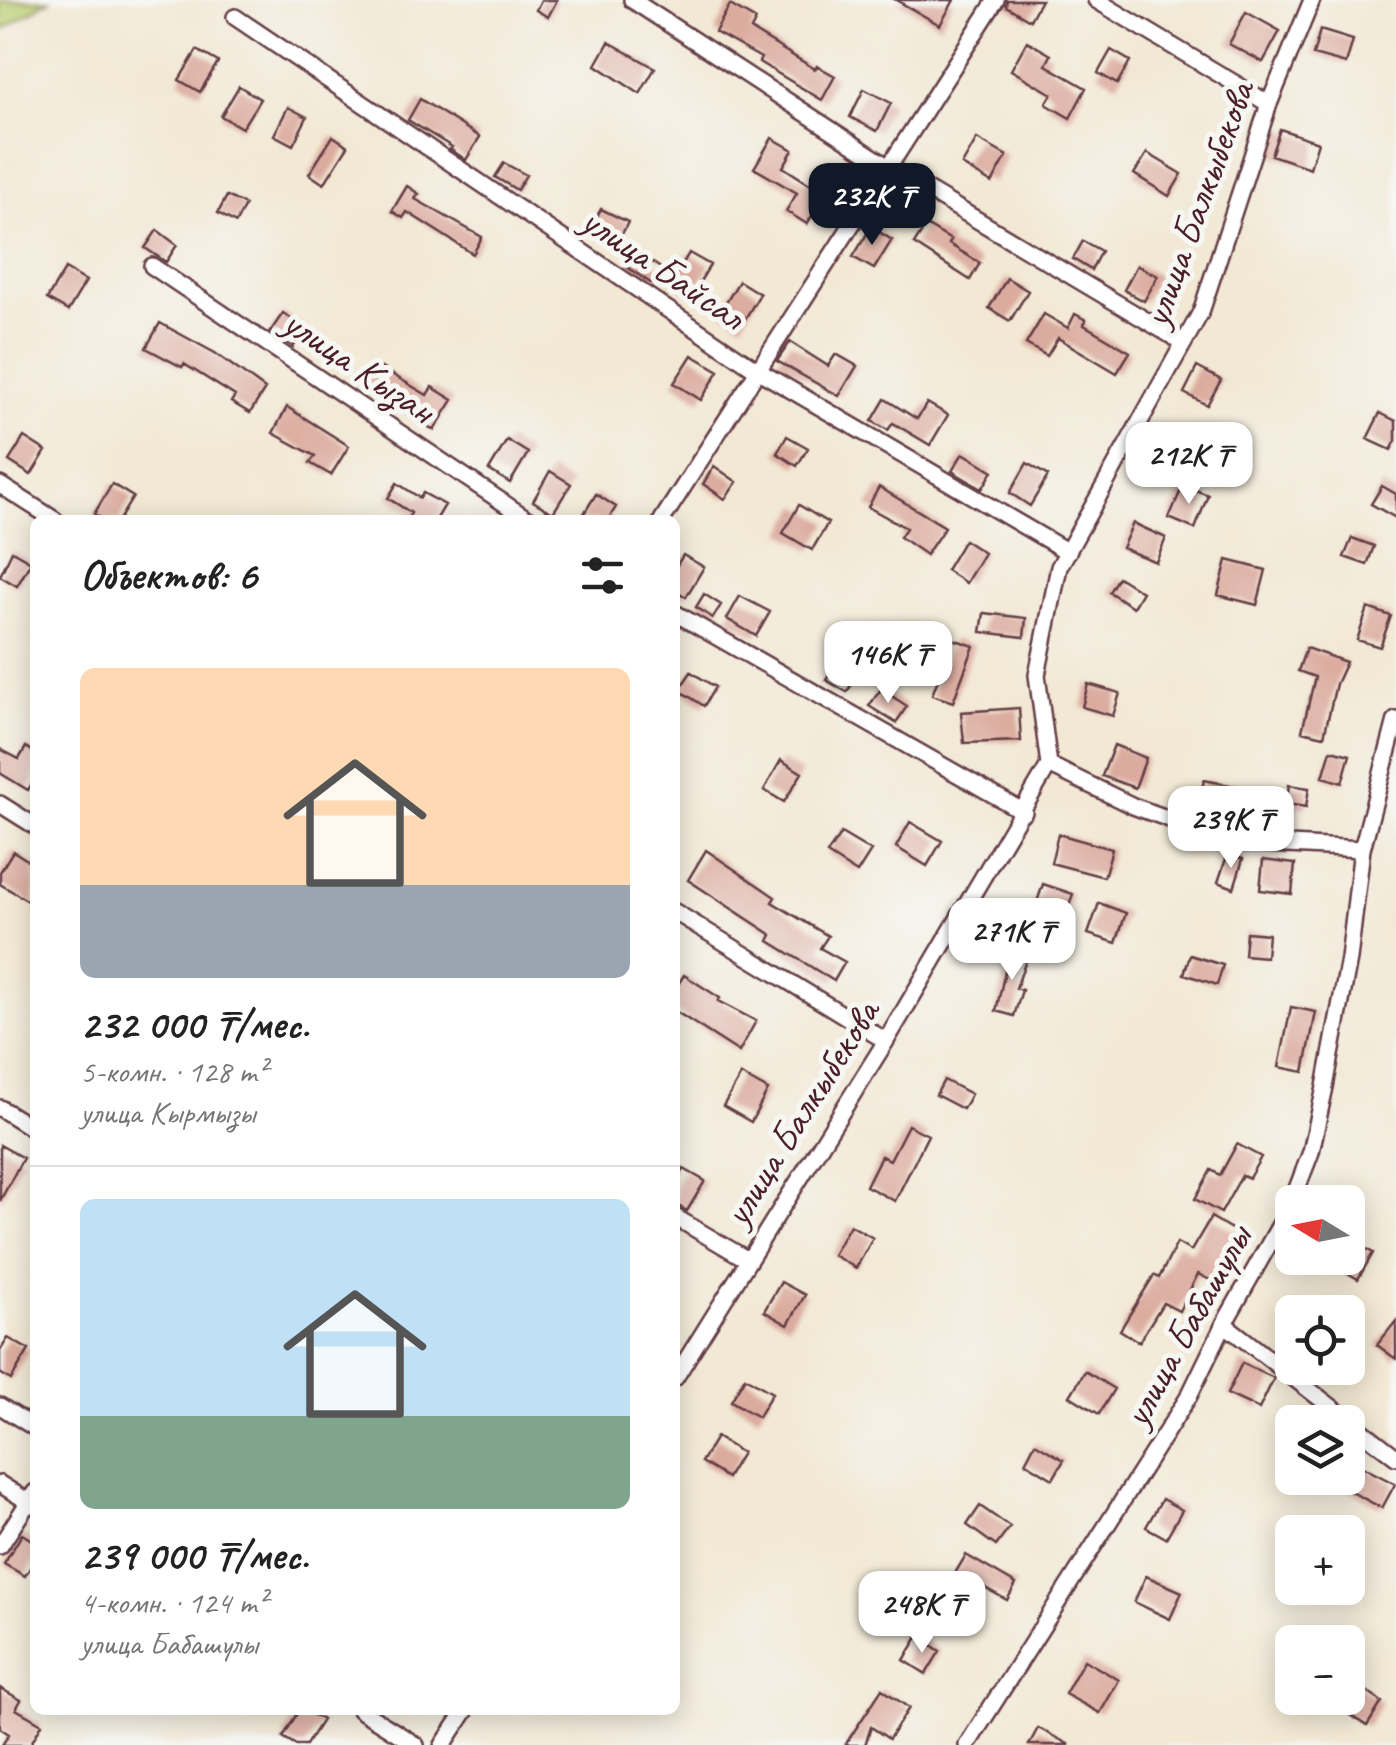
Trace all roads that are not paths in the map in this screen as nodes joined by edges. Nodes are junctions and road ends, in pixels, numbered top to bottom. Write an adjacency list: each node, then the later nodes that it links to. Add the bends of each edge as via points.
1 (632, 0): 7 (street)
2 (996, 0): 7 (street)
3 (1096, 0): 6 (street)
4 (1312, 0): 6 (street, улица Балкыбекова)
5 (235, 17): 10 (street, улица Байсал)
6 (1269, 104): 9 (street, улица Балкыбекова, via 1201,312)
7 (890, 168): 9 (street); 10 (street)
8 (152, 266): 13 (street, улица Кызан)
9 (1184, 343): 15 (street, улица Балкыбекова)
10 (758, 370): 14 (street); 15 (street, улица Байсал)
11 (0, 485): 12 (street)
12 (47, 515)
13 (522, 515)
14 (665, 515)
15 (1068, 552): 18 (street, улица Балкыбекова, via 1037,675)
16 (680, 616): 20 (street)
17 (1396, 720): 22 (street, улица Бабашулы)
18 (1049, 765): 20 (street, улица Балкыбекова); 22 (street, via 1133,806 1234,842)
19 (0, 804): 21 (street)
20 (1024, 812): 24 (street, улица Балкыбекова)
21 (30, 823)
22 (1362, 849): 29 (street, улица Бабашулы, via 1349,958 1310,1152 1290,1207)
23 (680, 915): 24 (street)
24 (886, 1041): 28 (street, улица Балкыбекова)
25 (0, 1108): 26 (street)
26 (30, 1127)
27 (680, 1220): 28 (street)
28 (748, 1260): 30 (street, улица Балкыбекова)
29 (1224, 1324): 33 (street); 42 (street, улица Бабашулы, via 1190,1396)
30 (680, 1370)
31 (0, 1406): 32 (street)
32 (30, 1425)
33 (1396, 1457)
34 (0, 1484): 35 (street)
35 (30, 1499)
36 (30, 1504): 37 (street)
37 (0, 1546)
38 (368, 1715): 40 (street)
39 (463, 1715): 41 (street)
40 (416, 1745)
41 (444, 1745)
42 (967, 1745)

